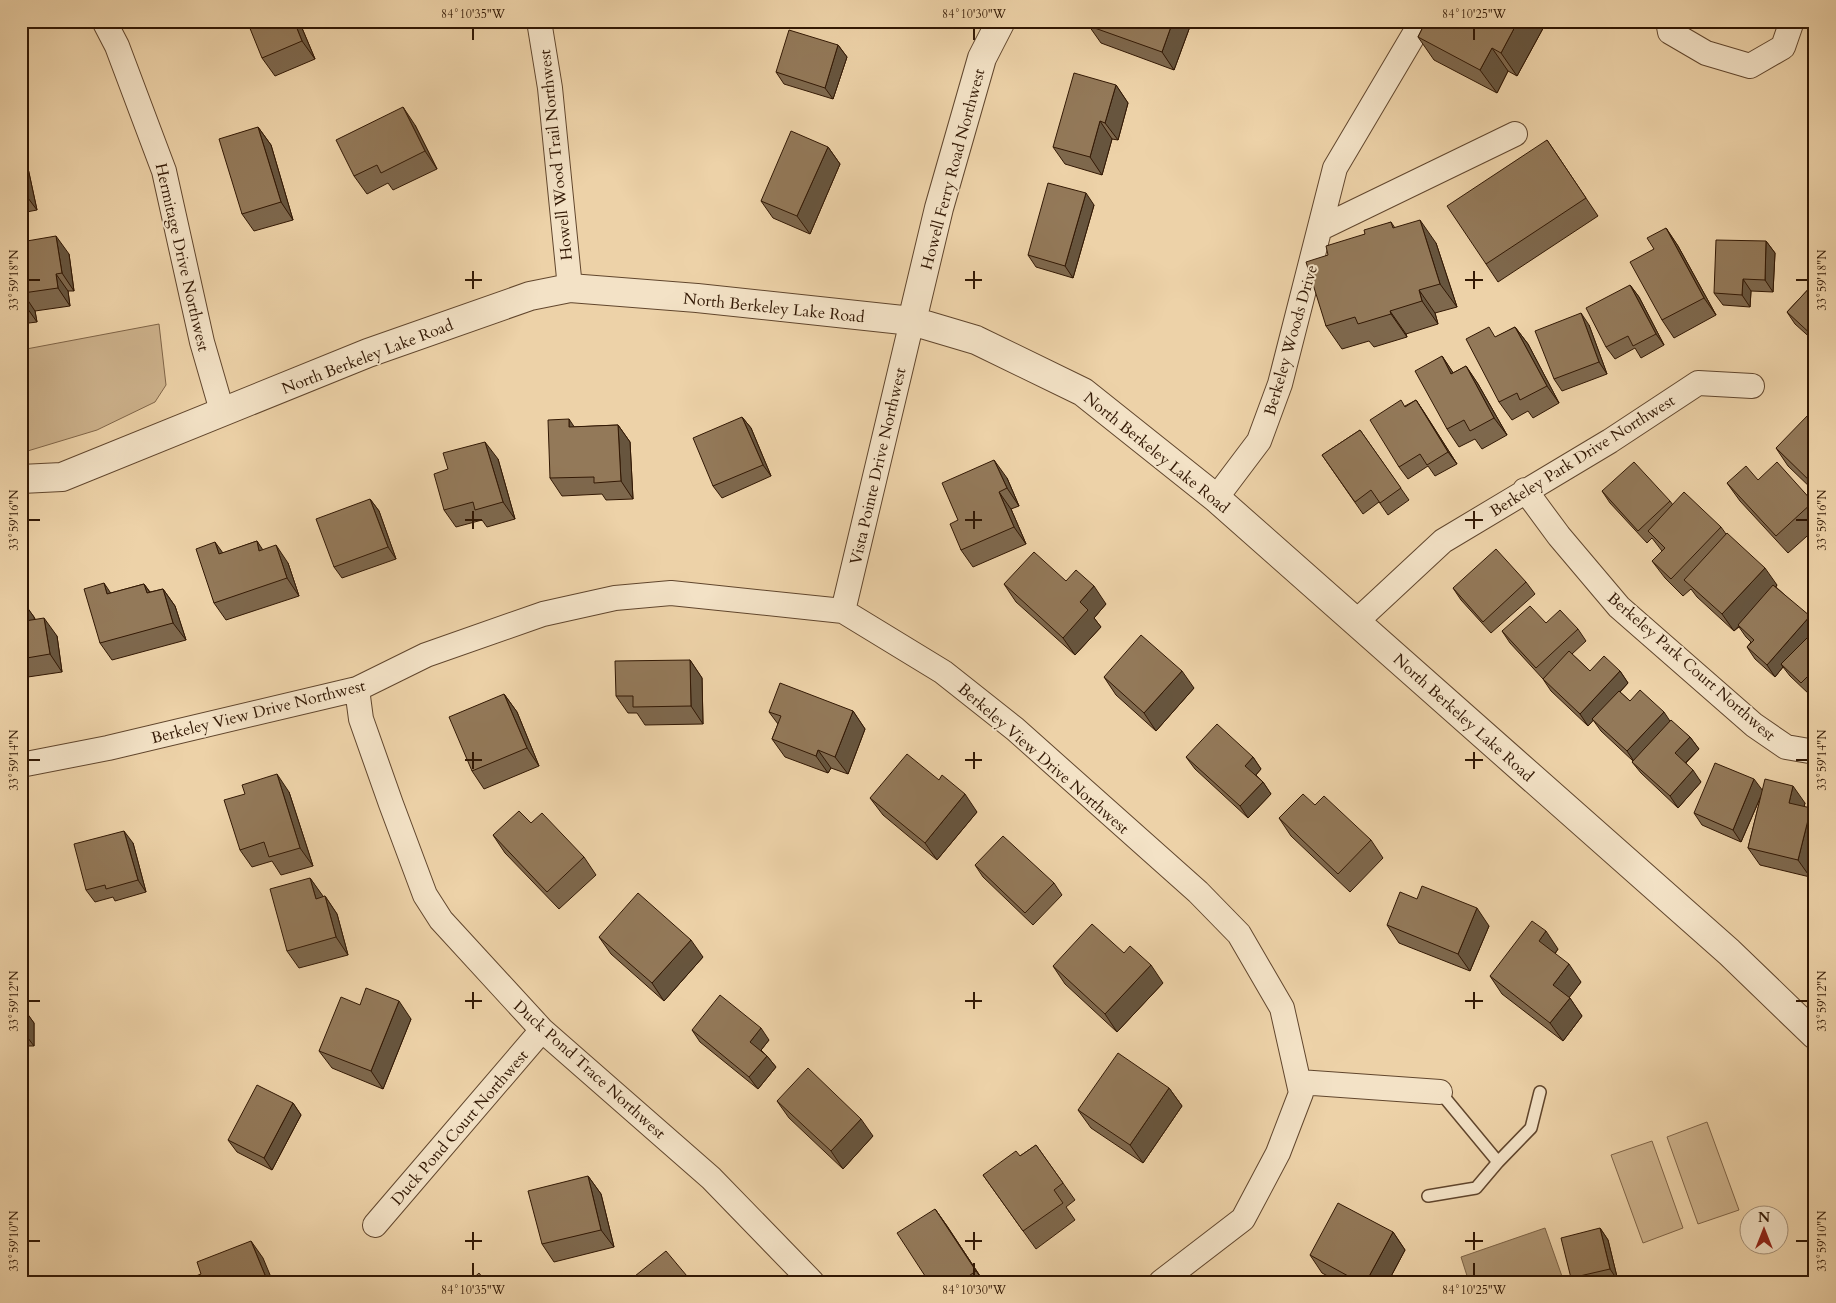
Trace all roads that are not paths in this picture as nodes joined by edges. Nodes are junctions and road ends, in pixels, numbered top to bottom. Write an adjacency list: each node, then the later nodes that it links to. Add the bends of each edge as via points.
1 (104, 21): 12 (street, Hermitage Drive Northwest, via 117,46 164,171 202,342)
2 (539, 21): 9 (street, Howell Wood Trail Northwest, via 550,88)
3 (1001, 21): 10 (street, Howell Ferry Road Northwest, via 982,58 939,208)
4 (1422, 21): 8 (street, Berkeley Woods Drive, via 1335,168)
5 (1668, 21): 6 (street, via 1670,32 1706,53 1750,66 1783,47)
6 (1792, 21)
7 (1514, 134): 8 (street)
8 (1321, 228): 15 (street, Berkeley Woods Drive, via 1280,384 1259,441)
9 (570, 288): 10 (street, North Berkeley Lake Road); 12 (street, North Berkeley Lake Road, via 530,296 395,343)
10 (912, 321): 15 (street, North Berkeley Lake Road, via 976,340 1084,392); 16 (street, Vista Pointe Drive Northwest)
11 (1752, 386): 14 (street, Berkeley Park Drive Northwest, via 1698,383 1610,441)
12 (222, 411): 13 (street, North Berkeley Lake Road, via 62,477)
13 (21, 479)
14 (1525, 490): 17 (street, Berkeley Park Drive Northwest, via 1443,541); 19 (street, Berkeley Park Court Northwest, via 1619,608 1754,726 1786,747)
15 (1216, 498): 17 (street, North Berkeley Lake Road)
16 (842, 611): 18 (street, Berkeley View Drive Northwest, via 671,593 615,598 543,614 426,656); 23 (street, Berkeley View Drive Northwest, via 943,672 1015,728 1198,892 1239,934 1282,1008)
17 (1357, 621): 22 (street, North Berkeley Lake Road, via 1729,952)
18 (357, 689): 20 (street, Berkeley View Drive Northwest); 21 (street, Duck Pond Trace Northwest, via 361,719 425,894 441,920)
19 (1815, 752)
20 (21, 766)
21 (542, 1030): 28 (street, Duck Pond Court Northwest); 29 (street, Duck Pond Trace Northwest, via 711,1178)
22 (1815, 1035)
23 (1299, 1082): 24 (street); 30 (street, Berkeley View Drive Northwest, via 1301,1092 1278,1154 1243,1219)
24 (1440, 1092): 26 (lane)
25 (1540, 1092): 26 (lane, via 1532,1128)
26 (1498, 1162): 27 (lane, via 1476,1188)
27 (1428, 1196)
28 (375, 1225)
29 (812, 1282)
30 (1161, 1282)

